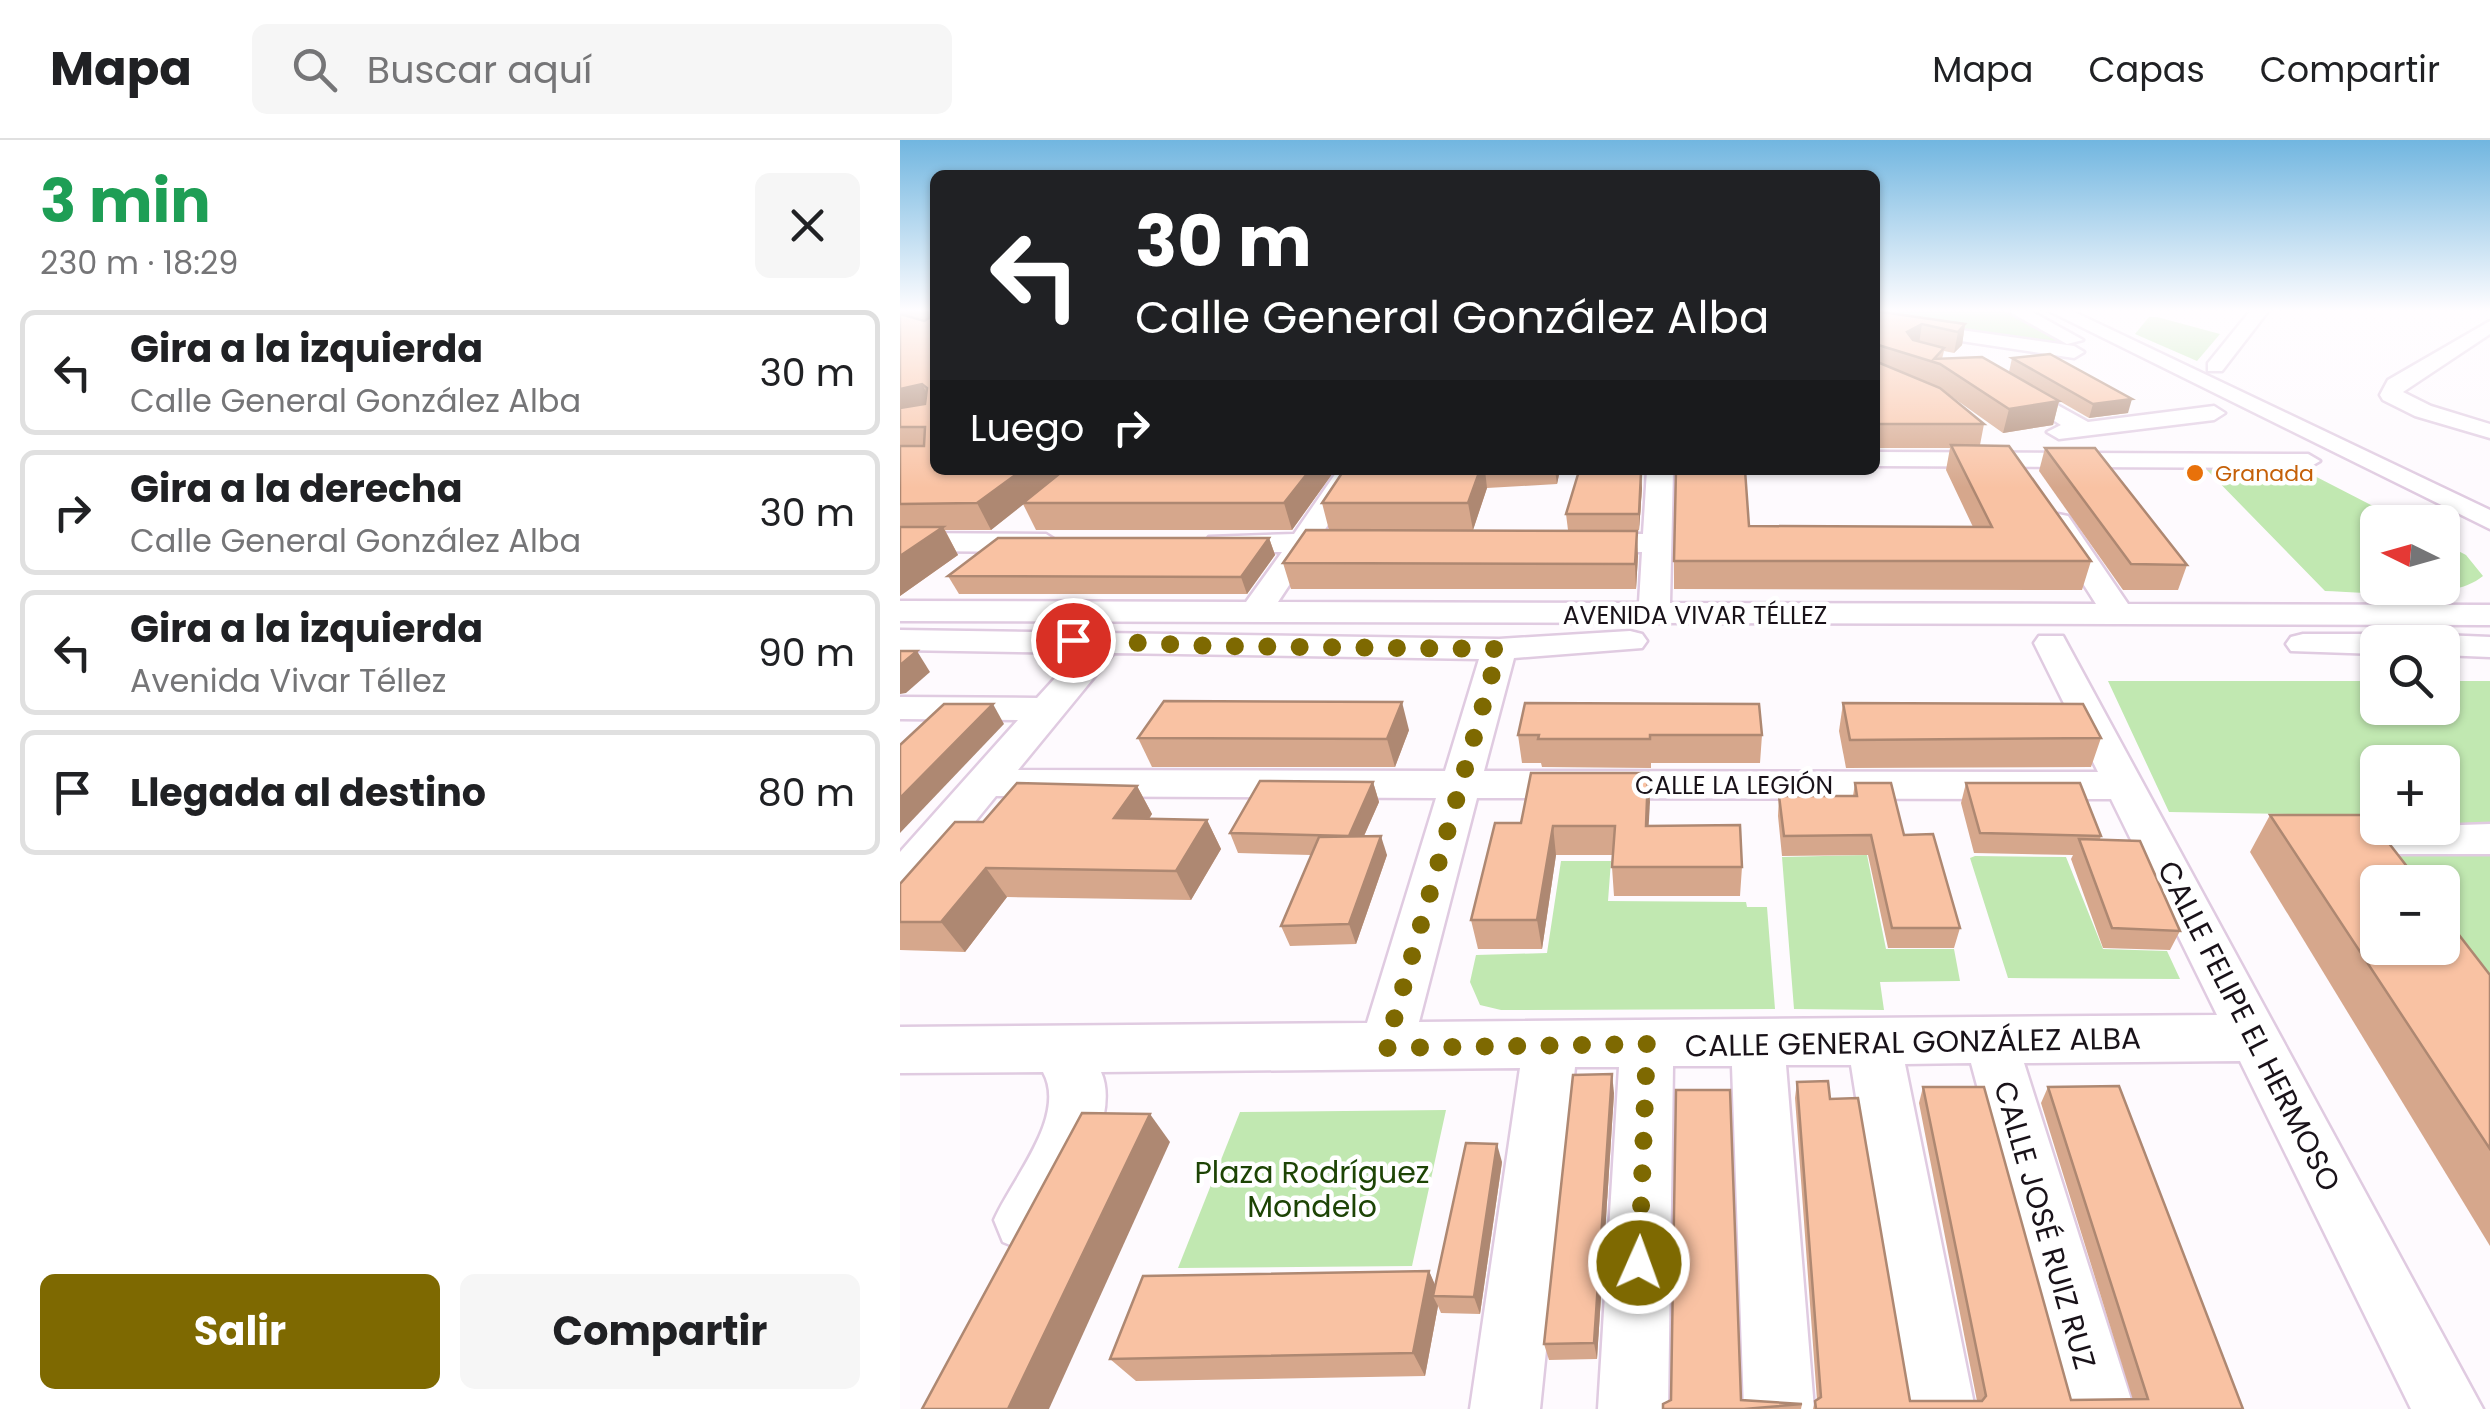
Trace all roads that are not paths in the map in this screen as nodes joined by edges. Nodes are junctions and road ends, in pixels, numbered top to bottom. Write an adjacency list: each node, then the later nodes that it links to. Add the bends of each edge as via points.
1 (2164, 369): 6 (street)
2 (2177, 369): 6 (street)
3 (2227, 369): 6 (street)
4 (2419, 369): 8 (street, via 2395,384 2391,395)
5 (1986, 371): 7 (street)
6 (2216, 390): 7 (street); 9 (street, via 2253,433 2315,465); 14 (street)
7 (2084, 429): 9 (street)
8 (2490, 431)
9 (2003, 450): 10 (street); 28 (street, via 2040,494)
10 (1880, 459)
11 (1348, 475): 20 (street)
12 (1660, 475): 23 (street)
13 (1028, 518): 17 (street)
14 (2490, 521)
15 (2460, 536): 24 (street)
16 (900, 542): 17 (street)
17 (998, 542): 18 (street); 29 (street)
18 (1074, 543)
19 (1188, 543): 20 (street)
20 (1301, 543): 21 (street); 25 (street)
21 (1380, 543)
22 (1558, 543): 23 (street)
23 (1657, 543): 26 (street)
24 (2490, 550)
25 (1256, 613): 26 (street, AVENIDA VIVAR TÉLLEZ); 29 (street, AVENIDA VIVAR TÉLLEZ)
26 (1654, 615): 28 (street, AVENIDA VIVAR TÉLLEZ)
27 (2490, 616): 28 (street, AVENIDA VIVAR TÉLLEZ)
28 (2120, 617)
29 (904, 621): 30 (street, AVENIDA VIVAR TÉLLEZ)
30 (1107, 640): 35 (street, AVENIDA VIVAR TÉLLEZ); 36 (street)
31 (2051, 643): 32 (street, AVENIDA VIVAR TÉLLEZ); 35 (street, AVENIDA VIVAR TÉLLEZ, via 1601,640); 40 (street, CALLE FELIPE EL HERMOSO)
32 (2360, 644)
33 (2460, 646): 34 (street)
34 (2490, 647)
35 (1499, 649): 39 (street)
36 (1049, 709): 37 (street); 38 (street)
37 (908, 716)
38 (984, 784): 39 (street, CALLE LA LEGIÓN); 43 (street)
39 (1460, 784): 40 (street, CALLE LA LEGIÓN); 50 (street)
40 (2124, 786): 44 (street, CALLE FELIPE EL HERMOSO)
41 (2460, 839): 42 (street)
42 (2490, 839)
43 (900, 881)
44 (2254, 1038): 45 (street, CALLE GENERAL GONZÁLEZ ALBA); 59 (street, CALLE FELIPE EL HERMOSO)
45 (1991, 1041): 46 (street, CALLE GENERAL GONZÁLEZ ALBA); 58 (street, CALLE JOSÉ RUIZ RUZ)
46 (1874, 1042): 47 (street, CALLE GENERAL GONZÁLEZ ALBA); 57 (street)
47 (1758, 1043): 48 (street, CALLE GENERAL GONZÁLEZ ALBA); 56 (street)
48 (1647, 1044): 49 (street, CALLE GENERAL GONZÁLEZ ALBA); 55 (street)
49 (1550, 1047): 50 (street, CALLE GENERAL GONZÁLEZ ALBA); 54 (street)
50 (1386, 1048): 51 (street, CALLE GENERAL GONZÁLEZ ALBA)
51 (1058, 1049): 52 (street, CALLE GENERAL GONZÁLEZ ALBA); 53 (street, via 1078,1080 1073,1129)
52 (900, 1050)
53 (999, 1269)
54 (1506, 1409)
55 (1633, 1409)
56 (1779, 1409)
57 (1940, 1409)
58 (2099, 1409)
59 (2448, 1409)

